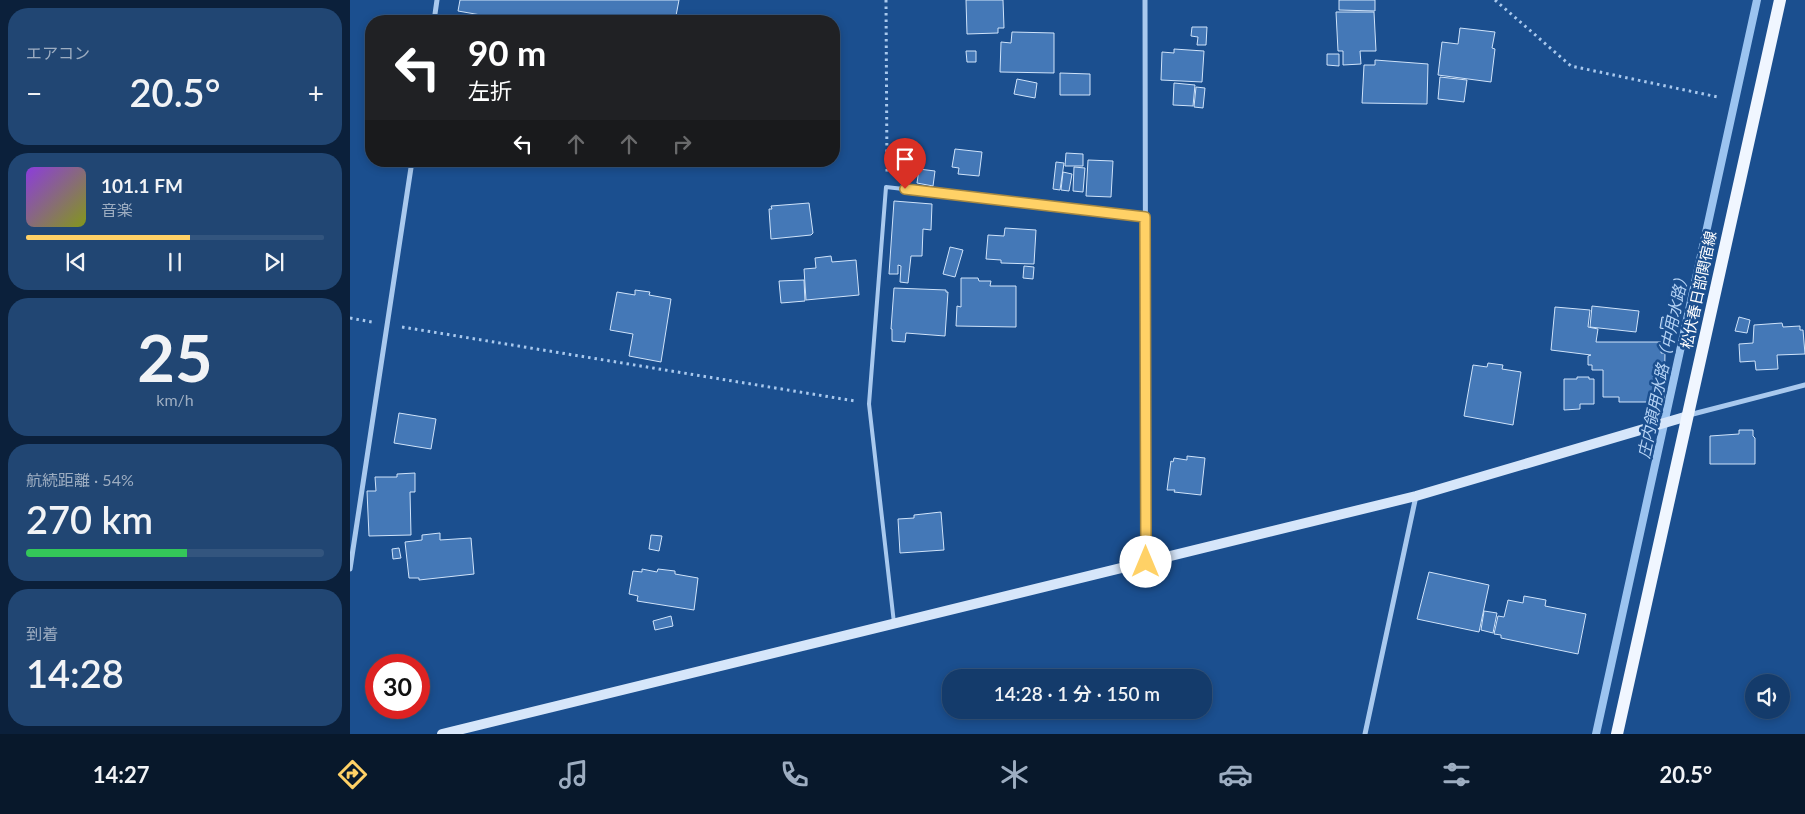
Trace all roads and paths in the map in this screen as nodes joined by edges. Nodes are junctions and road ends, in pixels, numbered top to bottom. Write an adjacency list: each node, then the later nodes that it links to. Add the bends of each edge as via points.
1 (438, 0): 6 (street)
2 (886, 0): 9 (path)
3 (1144, 0): 10 (street)
4 (1495, 0): 7 (path, via 1571,66)
5 (1780, 0): 15 (main road, 松伏春日部関宿線)
6 (435, 15)
7 (1718, 97)
8 (411, 167): 12 (street)
9 (886, 187): 10 (lane); 14 (lane)
10 (1145, 217): 17 (street)
11 (350, 318): 12 (path)
12 (387, 324): 14 (path); 18 (street)
13 (1805, 386): 15 (street)
14 (869, 404): 19 (lane)
15 (1688, 416): 16 (street); 22 (main road, 松伏春日部関宿線)
16 (1416, 496): 17 (street); 21 (street)
17 (1146, 562): 19 (street)
18 (350, 569)
19 (894, 623): 20 (street)
20 (442, 734)
21 (1365, 734)
22 (1616, 734)

